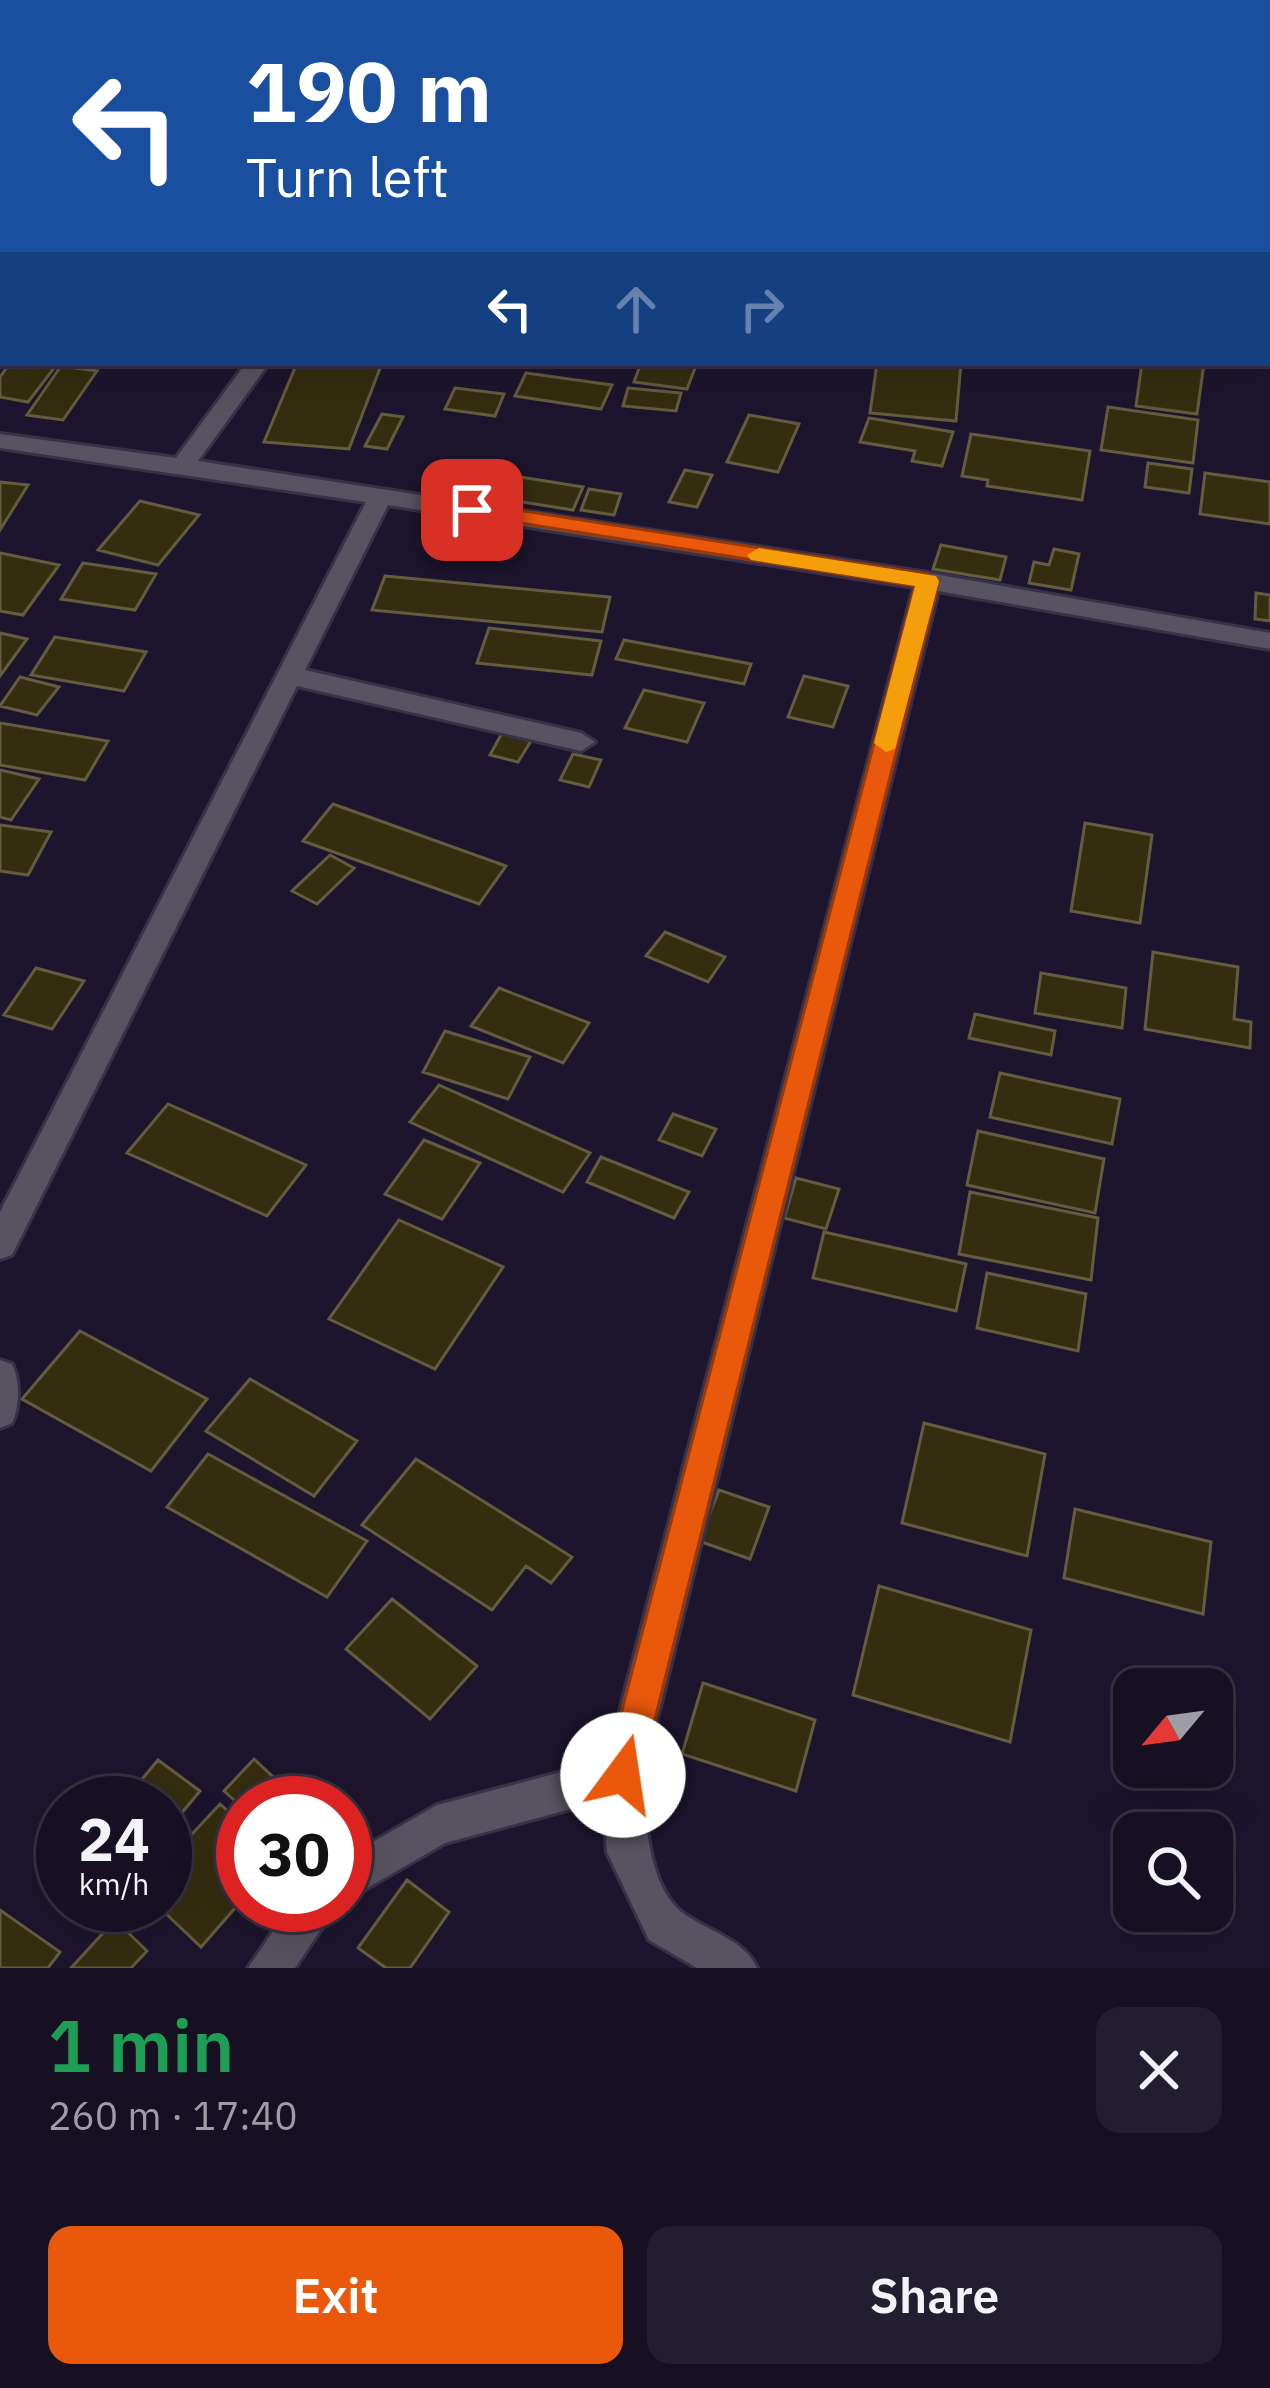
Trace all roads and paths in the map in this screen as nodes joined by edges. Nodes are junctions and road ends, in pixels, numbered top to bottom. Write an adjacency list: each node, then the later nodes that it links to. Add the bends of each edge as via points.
1 (256, 366): 3 (street)
2 (0, 441): 3 (street)
3 (182, 466): 4 (street)
4 (381, 495): 5 (street); 7 (street)
5 (928, 581): 6 (street); 12 (street)
6 (1270, 641)
7 (290, 676): 8 (street); 9 (street)
8 (581, 742)
9 (0, 1245)
10 (0, 1376): 11 (street)
11 (0, 1412)
12 (623, 1775): 13 (street, via 437,1826); 16 (street, via 627,1852 664,1925)
13 (372, 1865)
14 (296, 1932): 15 (street)
15 (269, 1968)
16 (736, 1968)

